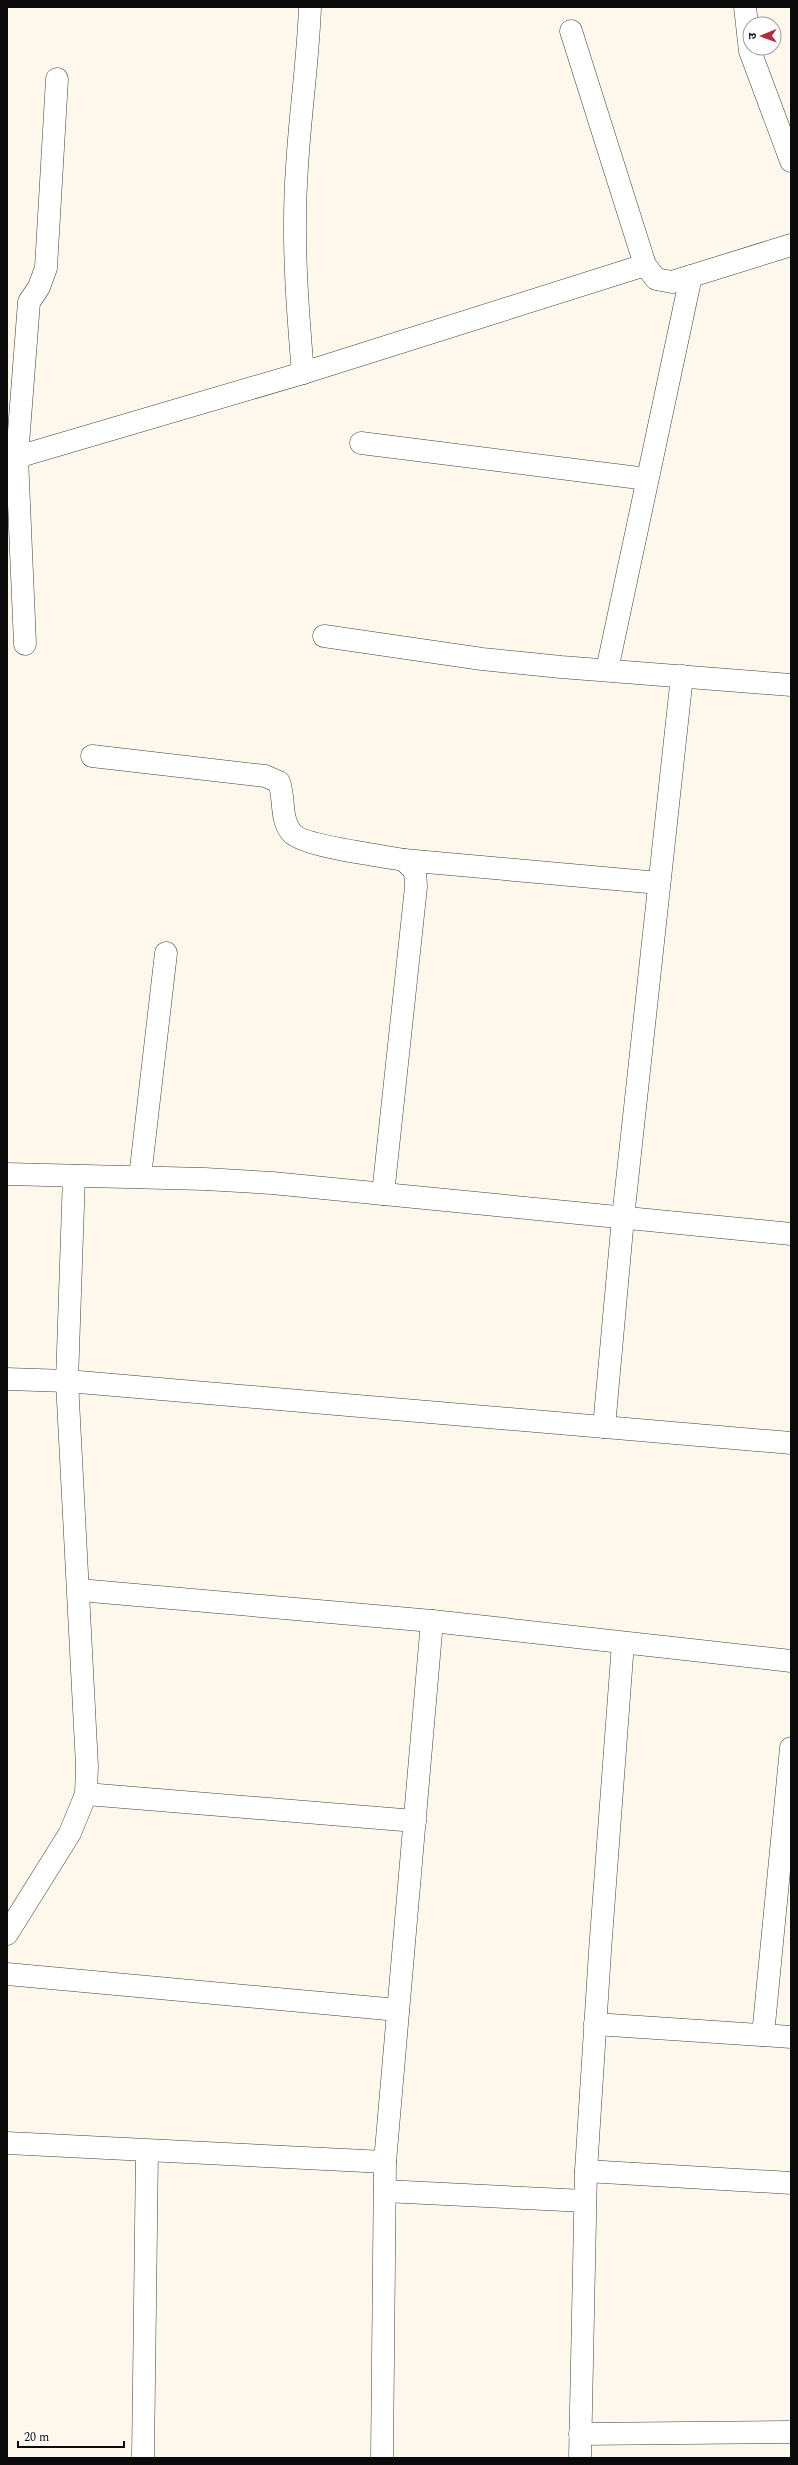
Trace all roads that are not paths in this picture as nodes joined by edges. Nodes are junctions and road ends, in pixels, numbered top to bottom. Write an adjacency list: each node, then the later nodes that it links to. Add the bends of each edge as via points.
1 (310, 7): 9 (street, via 308,61 297,167 295,247)
2 (745, 7): 5 (street, via 750,51)
3 (571, 31): 7 (street)
4 (57, 79): 11 (street, via 46,268 39,287 28,302)
5 (791, 161)
6 (791, 245): 8 (street)
7 (645, 265): 8 (street, via 656,279 672,282); 9 (street)
8 (691, 276): 12 (street)
9 (303, 373): 11 (street)
10 (361, 442): 12 (street)
11 (12, 459): 14 (street)
12 (647, 479): 15 (street)
13 (324, 636): 15 (street, via 482,659)
14 (25, 644)
15 (607, 670): 16 (street)
16 (682, 676): 17 (street); 20 (street)
17 (791, 685)
18 (92, 756): 19 (street, via 265,776 279,782 283,794 283,816 291,834 307,842)
19 (404, 860): 20 (street); 25 (street, via 415,871 416,887)
20 (659, 883): 26 (street)
21 (166, 953): 24 (street)
22 (7, 1174): 23 (street)
23 (74, 1176): 24 (street); 29 (street)
24 (140, 1177): 25 (street, via 272,1183)
25 (383, 1194): 26 (street)
26 (623, 1218): 27 (street); 30 (street)
27 (791, 1234)
28 (7, 1379): 29 (street)
29 (67, 1380): 30 (street); 32 (street)
30 (604, 1427): 31 (street)
31 (791, 1443)
32 (79, 1590): 33 (street); 37 (street)
33 (432, 1621): 34 (street); 38 (street)
34 (623, 1643): 35 (street); 42 (street)
35 (791, 1661)
36 (791, 1748): 43 (street)
37 (86, 1794): 38 (street); 39 (street, via 70,1833)
38 (415, 1821): 41 (street)
39 (7, 1934)
40 (7, 1974): 41 (street)
41 (398, 2010): 47 (street)
42 (595, 2024): 43 (street); 48 (street)
43 (763, 2035): 44 (street)
44 (791, 2037)
45 (7, 2144): 46 (street)
46 (147, 2151): 47 (street); 54 (street)
47 (385, 2162): 50 (street)
48 (586, 2172): 49 (street); 51 (street)
49 (791, 2183)
50 (385, 2192): 51 (street); 55 (street)
51 (585, 2201): 53 (street)
52 (791, 2432): 53 (street)
53 (580, 2434): 56 (street)
54 (143, 2458)
55 (382, 2458)
56 (580, 2458)

